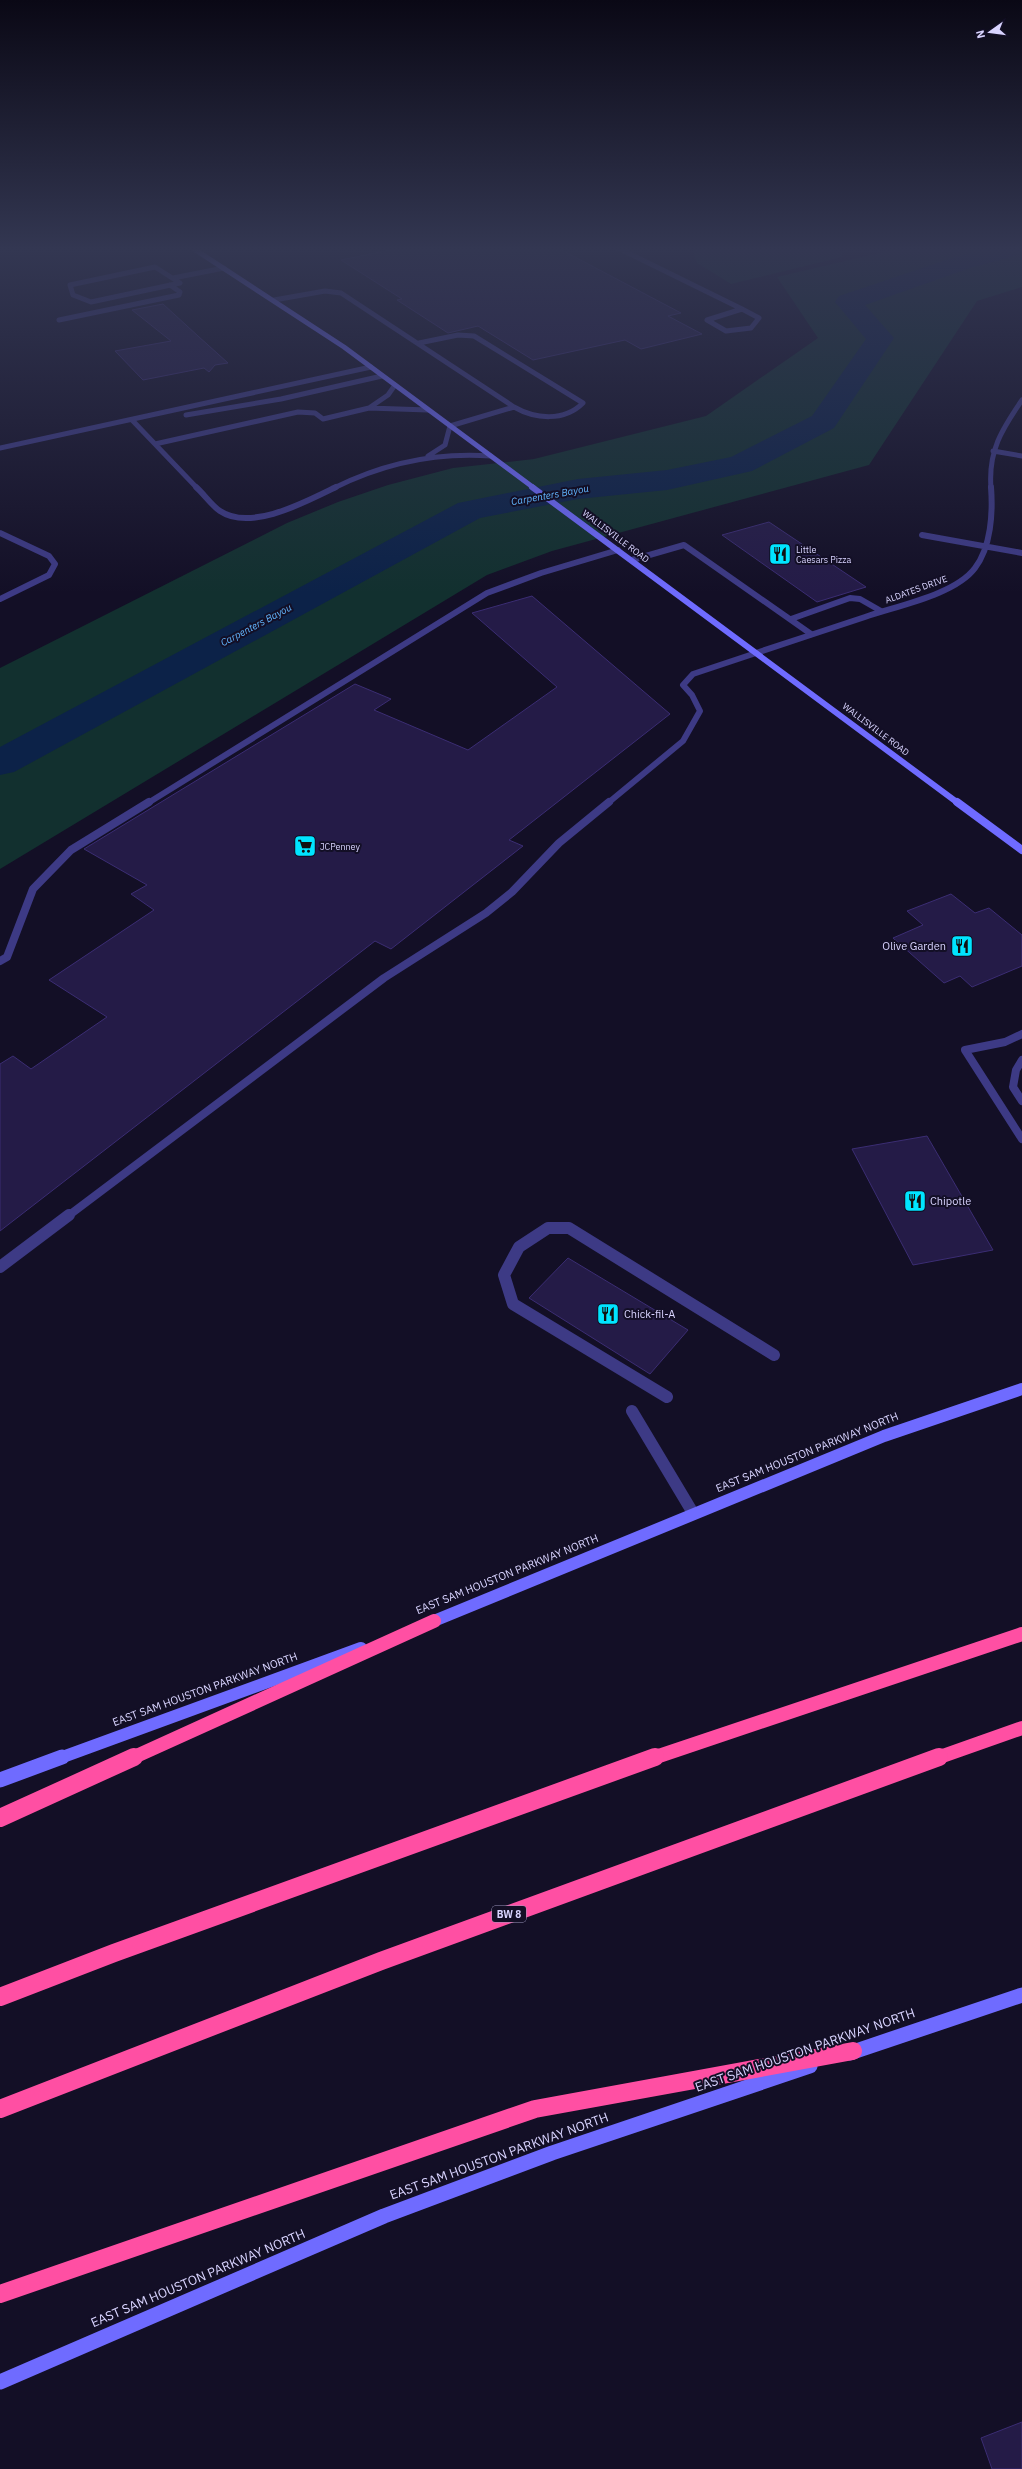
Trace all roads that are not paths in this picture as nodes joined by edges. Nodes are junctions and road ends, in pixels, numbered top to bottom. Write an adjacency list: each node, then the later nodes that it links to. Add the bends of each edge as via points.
1 (364, 362): 4 (main road, WALLISVILLE ROAD)
2 (448, 362): 8 (street)
3 (517, 362): 8 (street, via 583,403 579,408 548,417 536,417)
4 (371, 367): 5 (main road, WALLISVILLE ROAD); 11 (street)
5 (382, 376): 6 (main road, WALLISVILLE ROAD); 11 (street, via 264,402)
6 (395, 385): 9 (street, via 388,395); 10 (main road, WALLISVILLE ROAD)
7 (1022, 400): 15 (street, ALDATES DRIVE)
8 (514, 407): 12 (street)
9 (369, 408): 10 (street); 13 (street, via 323,419 316,413 298,412)
10 (428, 410): 12 (main road, WALLISVILLE ROAD)
11 (132, 420): 13 (street); 14 (street)
12 (450, 426): 16 (main road, WALLISVILLE ROAD); 18 (street, via 445,445)
13 (154, 444): 18 (street, via 220,511 239,520 271,515 372,471)
14 (0, 448)
15 (993, 451): 17 (street); 21 (street, ALDATES DRIVE, via 989,464 991,510)
16 (491, 456): 18 (street, via 467,454); 22 (main road, WALLISVILLE ROAD)
17 (1022, 456)
18 (426, 457)
19 (0, 533): 25 (street, via 49,556 55,564 49,574)
20 (922, 535): 21 (street)
21 (986, 545): 23 (street); 26 (street, ALDATES DRIVE, via 972,571 957,582 930,596)
22 (618, 550): 24 (main road, WALLISVILLE ROAD); 31 (street, via 541,573 487,593 71,850 33,889 7,957)
23 (1022, 553)
24 (632, 560): 27 (street, via 684,545); 29 (main road, WALLISVILLE ROAD)
25 (0, 599)
26 (881, 611): 27 (street, via 860,599 850,598); 28 (street, ALDATES DRIVE)
27 (791, 619): 28 (street)
28 (811, 634): 29 (street, ALDATES DRIVE)
29 (756, 653): 30 (main road, WALLISVILLE ROAD); 36 (street, ALDATES DRIVE, via 693,674 683,685 700,711 683,741 559,843 512,892 486,913 373,986)
30 (1022, 850)
31 (0, 961)
32 (1022, 1034): 35 (street, via 1005,1042 965,1050)
33 (1022, 1060): 34 (street, via 1016,1070 1013,1086)
34 (1022, 1101)
35 (1022, 1139)
36 (0, 1267)
37 (774, 1354): 39 (street, via 569,1228 548,1228 519,1246 504,1275 513,1304)
38 (1022, 1389): 41 (main road, EAST SAM HOUSTON PARKWAY NORTH, via 884,1436)
39 (667, 1397)
40 (632, 1411): 41 (street)
41 (693, 1513): 42 (main road, EAST SAM HOUSTON PARKWAY NORTH)
42 (434, 1621): 45 (main road, EAST SAM HOUSTON PARKWAY NORTH); 46 (highway)
43 (1022, 1634): 48 (highway, via 667,1753 114,1953)
44 (1022, 1728): 50 (highway, BW 8, via 701,1841 134,2055)
45 (0, 1780)
46 (0, 1818)
47 (1022, 1995): 49 (main road, EAST SAM HOUSTON PARKWAY NORTH)
48 (0, 1997)
49 (853, 2051): 51 (highway, via 535,2109); 52 (main road, EAST SAM HOUSTON PARKWAY NORTH, via 552,2153 384,2216)
50 (0, 2109)
51 (0, 2294)
52 (0, 2382)

